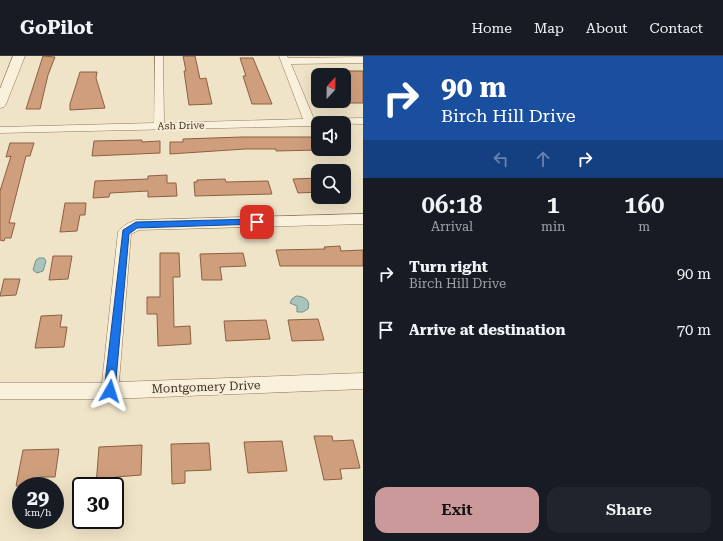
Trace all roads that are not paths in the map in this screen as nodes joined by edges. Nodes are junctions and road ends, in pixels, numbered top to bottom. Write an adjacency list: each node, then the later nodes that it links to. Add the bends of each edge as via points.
1 (19, 56): 5 (street)
2 (159, 56): 8 (street)
3 (284, 59): 4 (street); 7 (street)
4 (363, 60)
5 (0, 104)
6 (363, 121): 7 (street, Ash Drive)
7 (310, 123): 8 (street, Ash Drive)
8 (159, 126): 9 (street, Ash Drive)
9 (0, 130)
10 (363, 219): 13 (street, via 136,225 126,232)
11 (363, 381): 13 (street, Montgomery Drive)
12 (0, 391): 13 (street, Montgomery Drive)
13 (110, 391)

